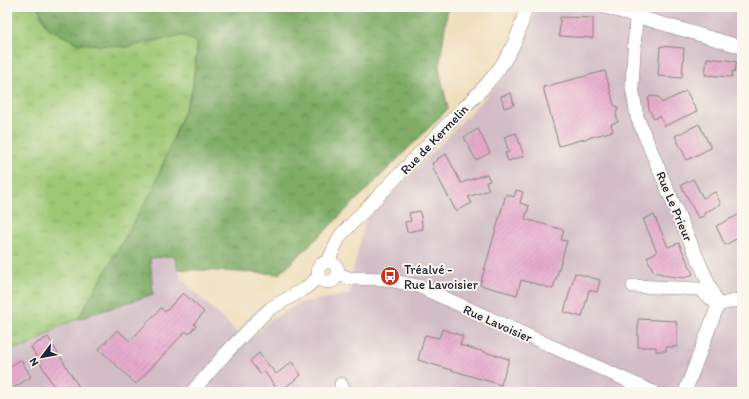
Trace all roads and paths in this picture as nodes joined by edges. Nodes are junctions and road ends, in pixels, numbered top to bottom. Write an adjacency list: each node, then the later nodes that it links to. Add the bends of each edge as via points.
1 (526, 7): 5 (street, Rue de Kermelin, via 516,39 500,68 340,236)
2 (606, 7): 3 (street)
3 (636, 17): 4 (street); 10 (street, Rue Le Prieur, via 632,87 637,117)
4 (742, 47)
5 (329, 262): 6 (street, via 335,264); 7 (street, via 324,262 319,267)
6 (338, 274): 7 (street, via 334,281 330,282 324,282); 12 (street, Rue Lavoisier, via 349,278 384,279 418,286)
7 (319, 278): 11 (street, via 271,308)
8 (633, 286): 10 (street, via 699,289)
9 (742, 302): 10 (street, via 737,300)
10 (718, 304): 13 (street)
11 (192, 392)
12 (653, 392)
13 (685, 392)

